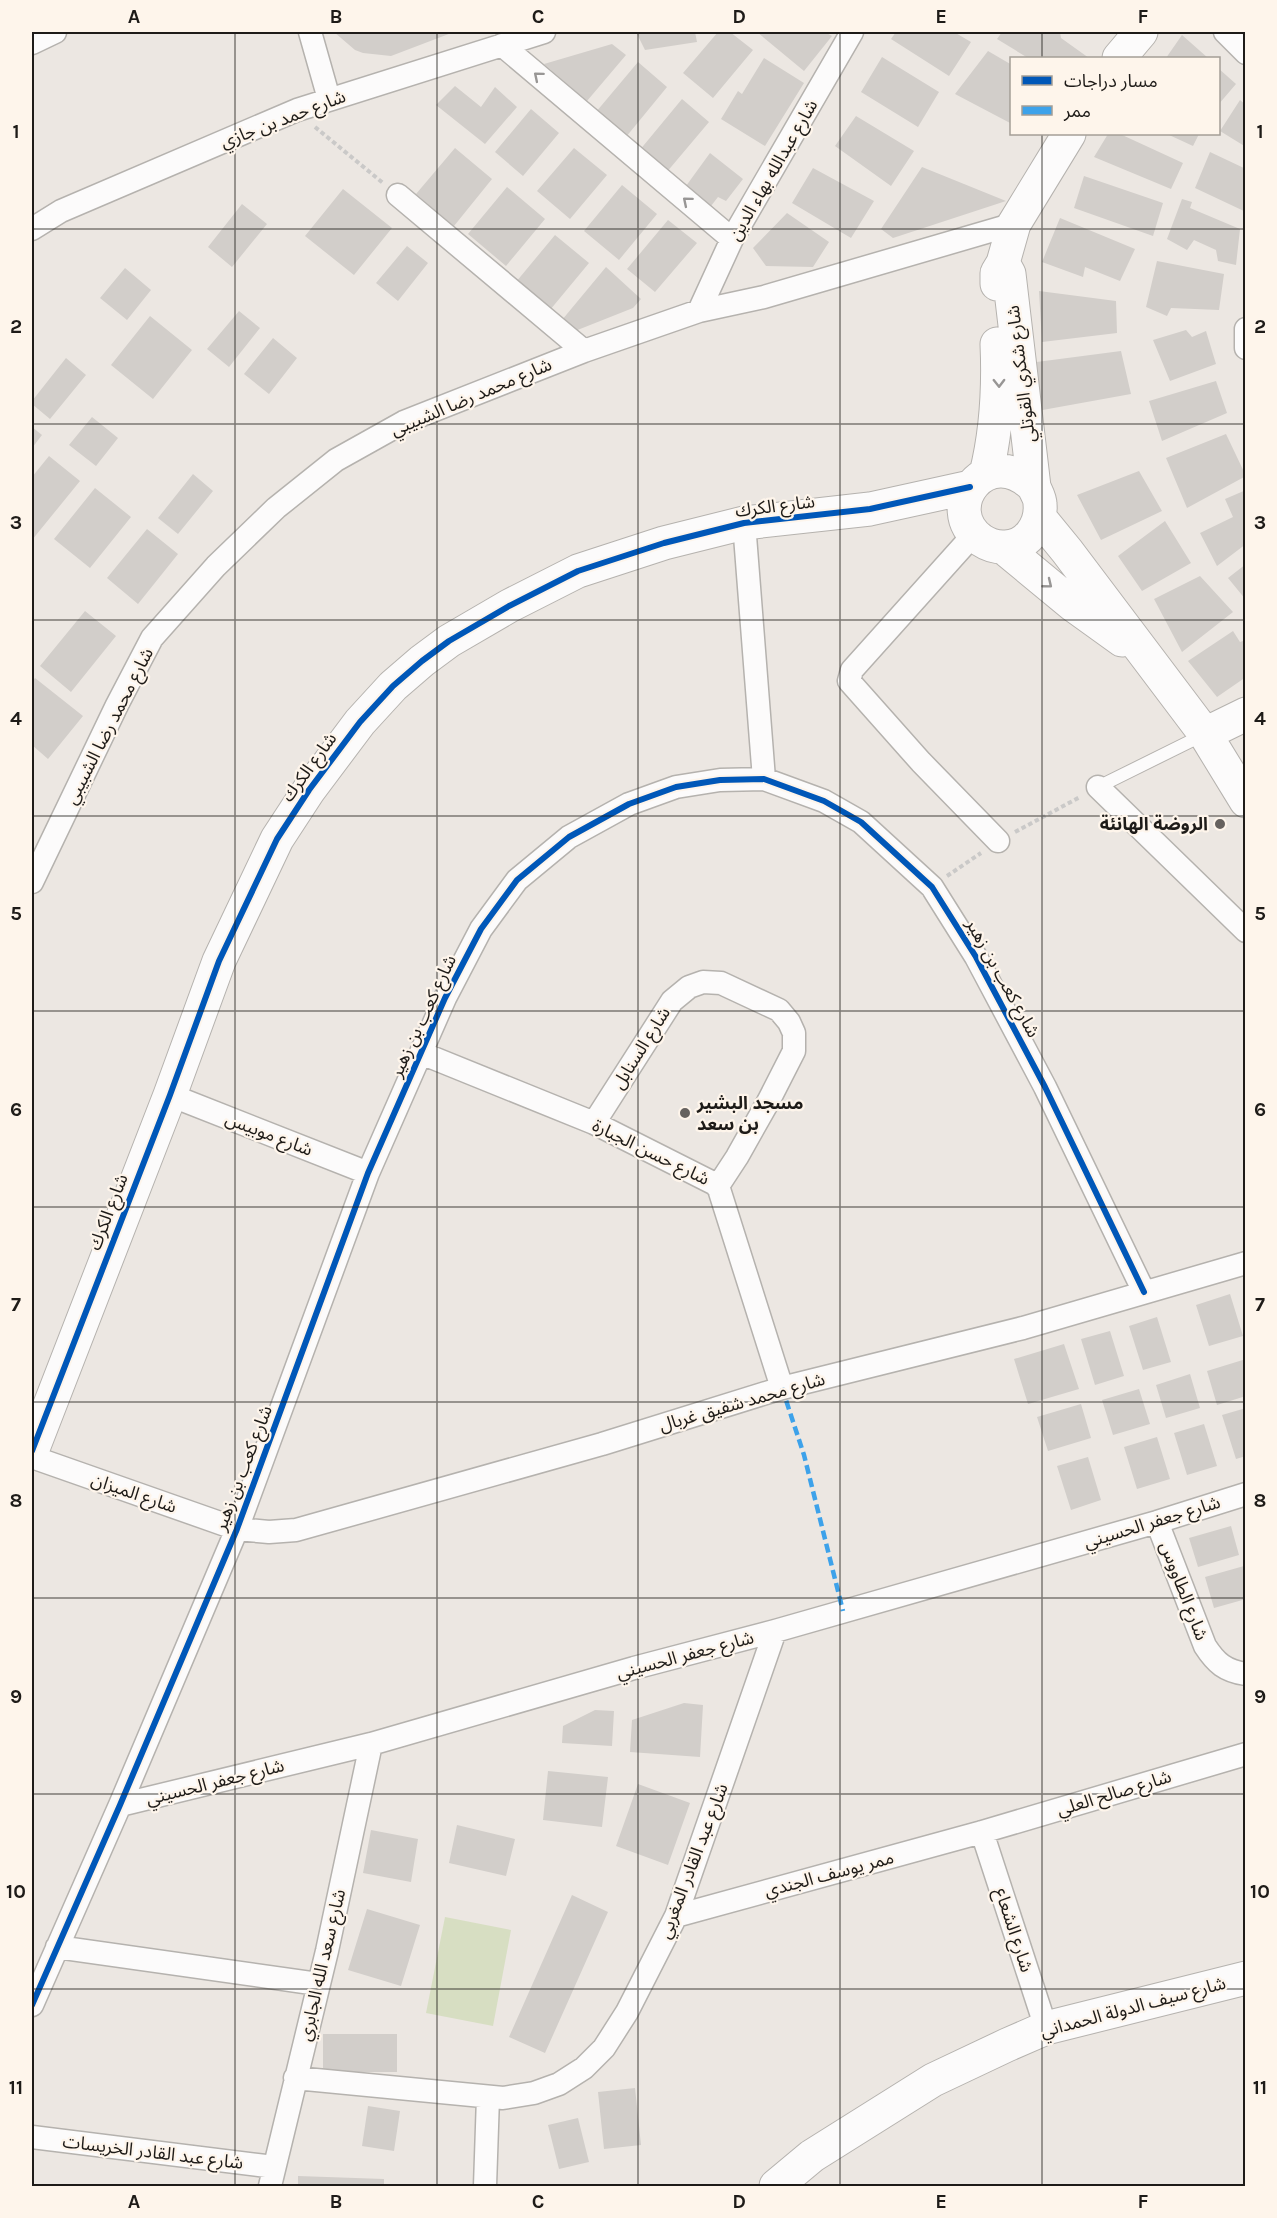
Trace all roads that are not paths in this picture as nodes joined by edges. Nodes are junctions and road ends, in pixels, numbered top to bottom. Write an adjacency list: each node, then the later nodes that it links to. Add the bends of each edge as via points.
1 (55, 32): 7 (street)
2 (310, 32): 11 (street)
3 (544, 32): 8 (street, شارع حمد بن جازي)
4 (852, 32): 16 (street, شارع عبدالله بهاء الدين)
5 (1141, 32): 10 (street)
6 (1225, 32): 9 (street)
7 (32, 43)
8 (502, 45): 11 (street, شارع حمد بن جازي); 16 (street, one-way to 8)
9 (1245, 53)
10 (1120, 57)
11 (329, 99): 15 (street, شارع حمد بن جازي, via 61,211)
12 (1068, 135): 14 (street, شارع شكري القوتلي)
13 (398, 195): 21 (street)
14 (1014, 224): 17 (street, شارع شكري القوتلي); 18 (street, شارع محمد رضا الشبيبي, via 764,297)
15 (32, 229)
16 (732, 239): 18 (street, شارع عبدالله بهاء الدين)
17 (1003, 264): 22 (street, شارع شكري القوتلي, one-way to 22, via 997,273 998,397 994,440); 23 (street, شارع شكري القوتلي, via 1009,274)
18 (699, 311): 21 (street, شارع محمد رضا الشبيبي)
19 (1245, 328): 20 (street)
20 (1245, 348)
21 (584, 351): 34 (street, شارع محمد رضا الشبيبي, via 404,422 336,460 276,508 216,566 152,638)
22 (978, 481): 23 (street, via 999,470 1012,472 1025,477); 24 (street, شارع الكرك); 26 (street, via 965,499 964,512)
23 (1037, 503): 26 (street, via 1035,530 1026,539 1015,545); 27 (street)
24 (870, 510): 25 (street, شارع الكرك); 26 (street, شارع الكرك)
25 (744, 523): 30 (street); 37 (street, شارع الكرك, via 664,543 578,572 448,641 393,686 360,722 277,839 219,961)
26 (981, 535): 27 (street, one-way to 27); 33 (street, via 852,670 849,681)
27 (1148, 659): 29 (street)
28 (1245, 714): 29 (street)
29 (1205, 734): 31 (lane); 32 (street)
30 (764, 779): 36 (street, شارع كعب بن زهير, via 676,787 629,804 569,837 544,856 517,880 480,929); 42 (street, شارع كعب بن زهير, via 824,801 861,822 932,886 976,957 1045,1087)
31 (1098, 787): 35 (street)
32 (1245, 801)
33 (998, 841)
34 (32, 882)
35 (1245, 932)
36 (421, 1053): 38 (street, شارع حسن الجبارة); 39 (street, شارع كعب بن زهير)
37 (170, 1095): 39 (street, شارع موبيس); 44 (street, شارع الكرك)
38 (594, 1123): 40 (street, شارع حسن الجبارة); 40 (street, شارع السنابل, via 679,993 703,982 721,983 779,1010 794,1033 794,1051)
39 (368, 1173): 48 (street, شارع كعب بن زهير)
40 (718, 1186): 43 (street, شارع حسن الجبارة)
41 (1245, 1263): 42 (street, شارع محمد شفيق غربال)
42 (1144, 1292): 43 (street, شارع محمد شفيق غربال, via 1023,1328)
43 (782, 1388): 48 (street, شارع محمد شفيق غربال, via 602,1444 296,1530)
44 (32, 1451)
45 (32, 1456): 48 (street, شارع الميزان)
46 (1245, 1494): 47 (street, شارع جعفر الحسيني)
47 (1157, 1522): 49 (street, شارع جعفر الحسيني); 50 (street, شارع الطاووس, via 1205,1646 1226,1670)
48 (237, 1529): 53 (street, شارع كعب بن زهير)
49 (775, 1631): 51 (street, شارع جعفر الحسيني); 55 (street, شارع عبد القادر المغربي)
50 (1245, 1674)
51 (370, 1744): 53 (street, شارع جعفر الحسيني); 58 (street, شارع سعد الله الجابري)
52 (1245, 1754): 54 (street, شارع صالح العلي)
53 (120, 1805): 56 (street, شارع كعب بن زهير)
54 (982, 1832): 55 (street, ممر يوسف الجندي); 60 (street, شارع الشعاع)
55 (676, 1916): 62 (street, شارع عبد القادر المغربي, via 627,2012 604,2048 584,2068 559,2084 534,2093)
56 (57, 1947): 58 (street); 59 (street, شارع كعب بن زهير)
57 (1245, 1978): 60 (street, شارع سيف الدولة الحمداني)
58 (318, 1984): 61 (street, شارع سعد الله الجابري)
59 (32, 2005)
60 (1046, 2028): 66 (street, شارع سيف الدولة الحمداني, via 933,2080 812,2156)
61 (295, 2078): 62 (street, شارع عبد القادر المغربي); 64 (street, شارع سعد الله الجابري)
62 (488, 2097): 65 (street)
63 (32, 2137): 64 (street, شارع عبد القادر الخريسات)
64 (272, 2177)
65 (485, 2187)
66 (776, 2187)

